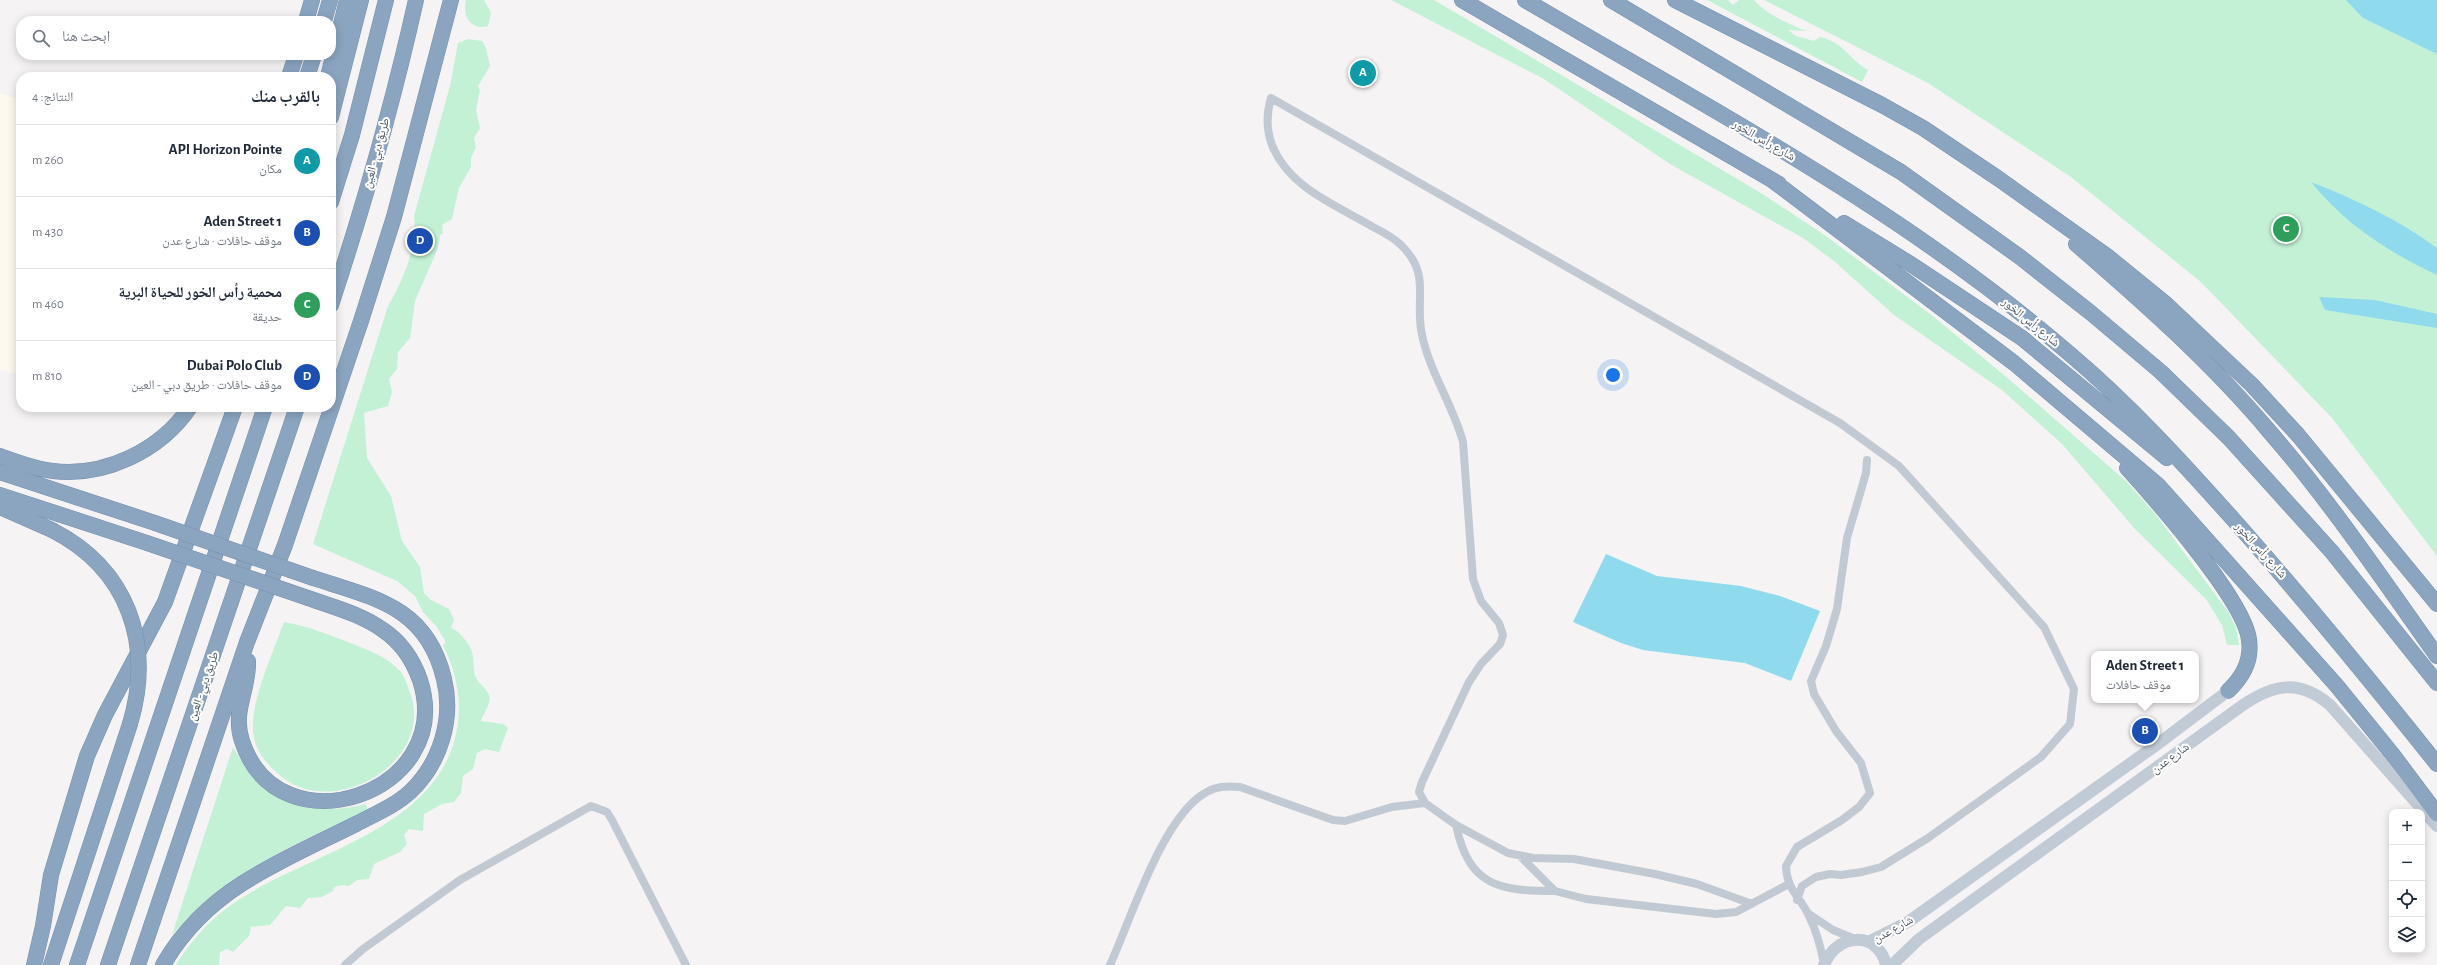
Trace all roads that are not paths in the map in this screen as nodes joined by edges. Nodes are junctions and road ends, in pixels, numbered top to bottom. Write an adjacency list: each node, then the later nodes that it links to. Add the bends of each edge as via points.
1 (312, 0): 12 (highway)
2 (330, 0): 13 (highway)
3 (347, 0): 14 (highway)
4 (361, 0): 21 (highway)
5 (386, 0): 23 (highway)
6 (416, 0): 25 (highway, طريق دبي - العين, via 381,138)
7 (450, 0): 26 (highway, via 394,217)
8 (1462, 0): 22 (highway)
9 (1525, 0): 36 (highway, شارع رأس الخور, via 1817,171 1936,249 2073,356)
10 (1611, 0): 42 (highway, via 1901,172 2002,243 2091,314 2161,372 2230,438 2332,552)
11 (1675, 0): 24 (highway, via 1882,105 1962,154)
12 (307, 16)
13 (325, 16)
14 (336, 45)
15 (295, 60): 18 (highway)
16 (312, 60): 19 (highway)
17 (332, 60): 20 (highway)
18 (291, 72)
19 (309, 72)
20 (329, 72)
21 (336, 98)
22 (1772, 180): 32 (highway, via 2014,363); 36 (highway, via 1902,259 2022,338 2154,448)
23 (336, 186)
24 (2040, 209): 39 (highway, via 2160,299 2252,385 2298,435); 41 (highway, via 2072,241 2169,326 2269,430 2335,513)
25 (336, 290)
26 (336, 392)
27 (186, 412): 33 (highway, via 150,446 107,467 78,472 51,471)
28 (234, 412): 56 (highway, via 165,602 105,715 87,756 50,875 43,926)
29 (263, 412): 58 (highway)
30 (295, 412): 59 (highway, طريق دبي - العين)
31 (329, 412): 40 (highway, via 285,545)
32 (2088, 426): 43 (highway, via 2155,500 2242,616 2249,638 2249,656 2241,677); 46 (highway, via 2158,486 2212,543 2337,686)
33 (0, 456)
34 (1867, 460): 50 (street, via 1866,473 1847,538 1837,609 1826,646 1811,681 1814,694 1836,731 1862,763 1870,793 1859,807 1842,820 1797,847 1786,866)
35 (0, 472): 61 (highway, bridge, via 386,603 401,611 425,635 440,665 447,698 444,735 439,751 422,779 397,802 269,868 217,902 182,936)
36 (2194, 475): 44 (highway, شارع رأس الخور, via 2319,616)
37 (0, 495): 40 (highway, bridge, via 308,598 360,617 384,631 404,650 417,674 424,700 422,729 412,754 404,765 386,782 361,796 328,802 296,796 270,783 246,753 239,728 240,703 248,664)
38 (0, 507): 57 (highway, bridge, via 77,544 97,562 113,582 131,616 138,642 140,670 137,698 130,724)
39 (2437, 604)
40 (248, 642): 60 (highway)
41 (2437, 656)
42 (2437, 683)
43 (2228, 691): 55 (street, شارع عدن, via 1908,922)
44 (2437, 764)
45 (1425, 803): 47 (street); 52 (street, via 1419,792 1422,782 1469,682 1481,664 1500,644 1503,636 1499,623 1481,601 1473,579 1463,442 1457,422 1432,371 1423,343 1419,308 1422,283 1414,262 1394,239 1306,187 1287,171 1275,152 1268,130 1266,118 1271,98 1840,423 1899,466 2044,627 2074,689 2070,724 2041,757 1928,838 1881,867 1816,877 1802,886); 64 (street, via 1392,807 1345,821 1333,820 1240,787 1225,786 1204,793 1183,814 1166,838)
46 (2437, 814)
47 (1456, 824): 49 (street, via 1493,846); 51 (street, via 1469,861 1485,880 1500,887)
48 (2437, 826): 67 (street, شارع عدن, via 2320,696 2303,689 2276,688 2247,702 1957,911 1910,946)
49 (1520, 856): 51 (street); 53 (street, via 1574,860 1648,872 1696,884)
50 (1789, 884): 52 (street); 53 (street)
51 (1555, 891): 53 (street, via 1586,899 1716,914 1736,912)
52 (1797, 900): 54 (street)
53 (1752, 904)
54 (1808, 914): 55 (street, via 1833,930); 65 (street, via 1817,936)
55 (1864, 941): 65 (street, شارع عدن, via 1848,941 1837,946 1829,954); 66 (street, via 1878,949)
56 (34, 965)
57 (51, 965)
58 (78, 965)
59 (108, 965)
60 (138, 965)
61 (163, 965)
62 (345, 965): 63 (street, via 363,949 460,880 591,806 607,812 612,820)
63 (686, 965)
64 (1110, 965)
65 (1824, 965)
66 (1886, 965)
67 (1892, 965)

